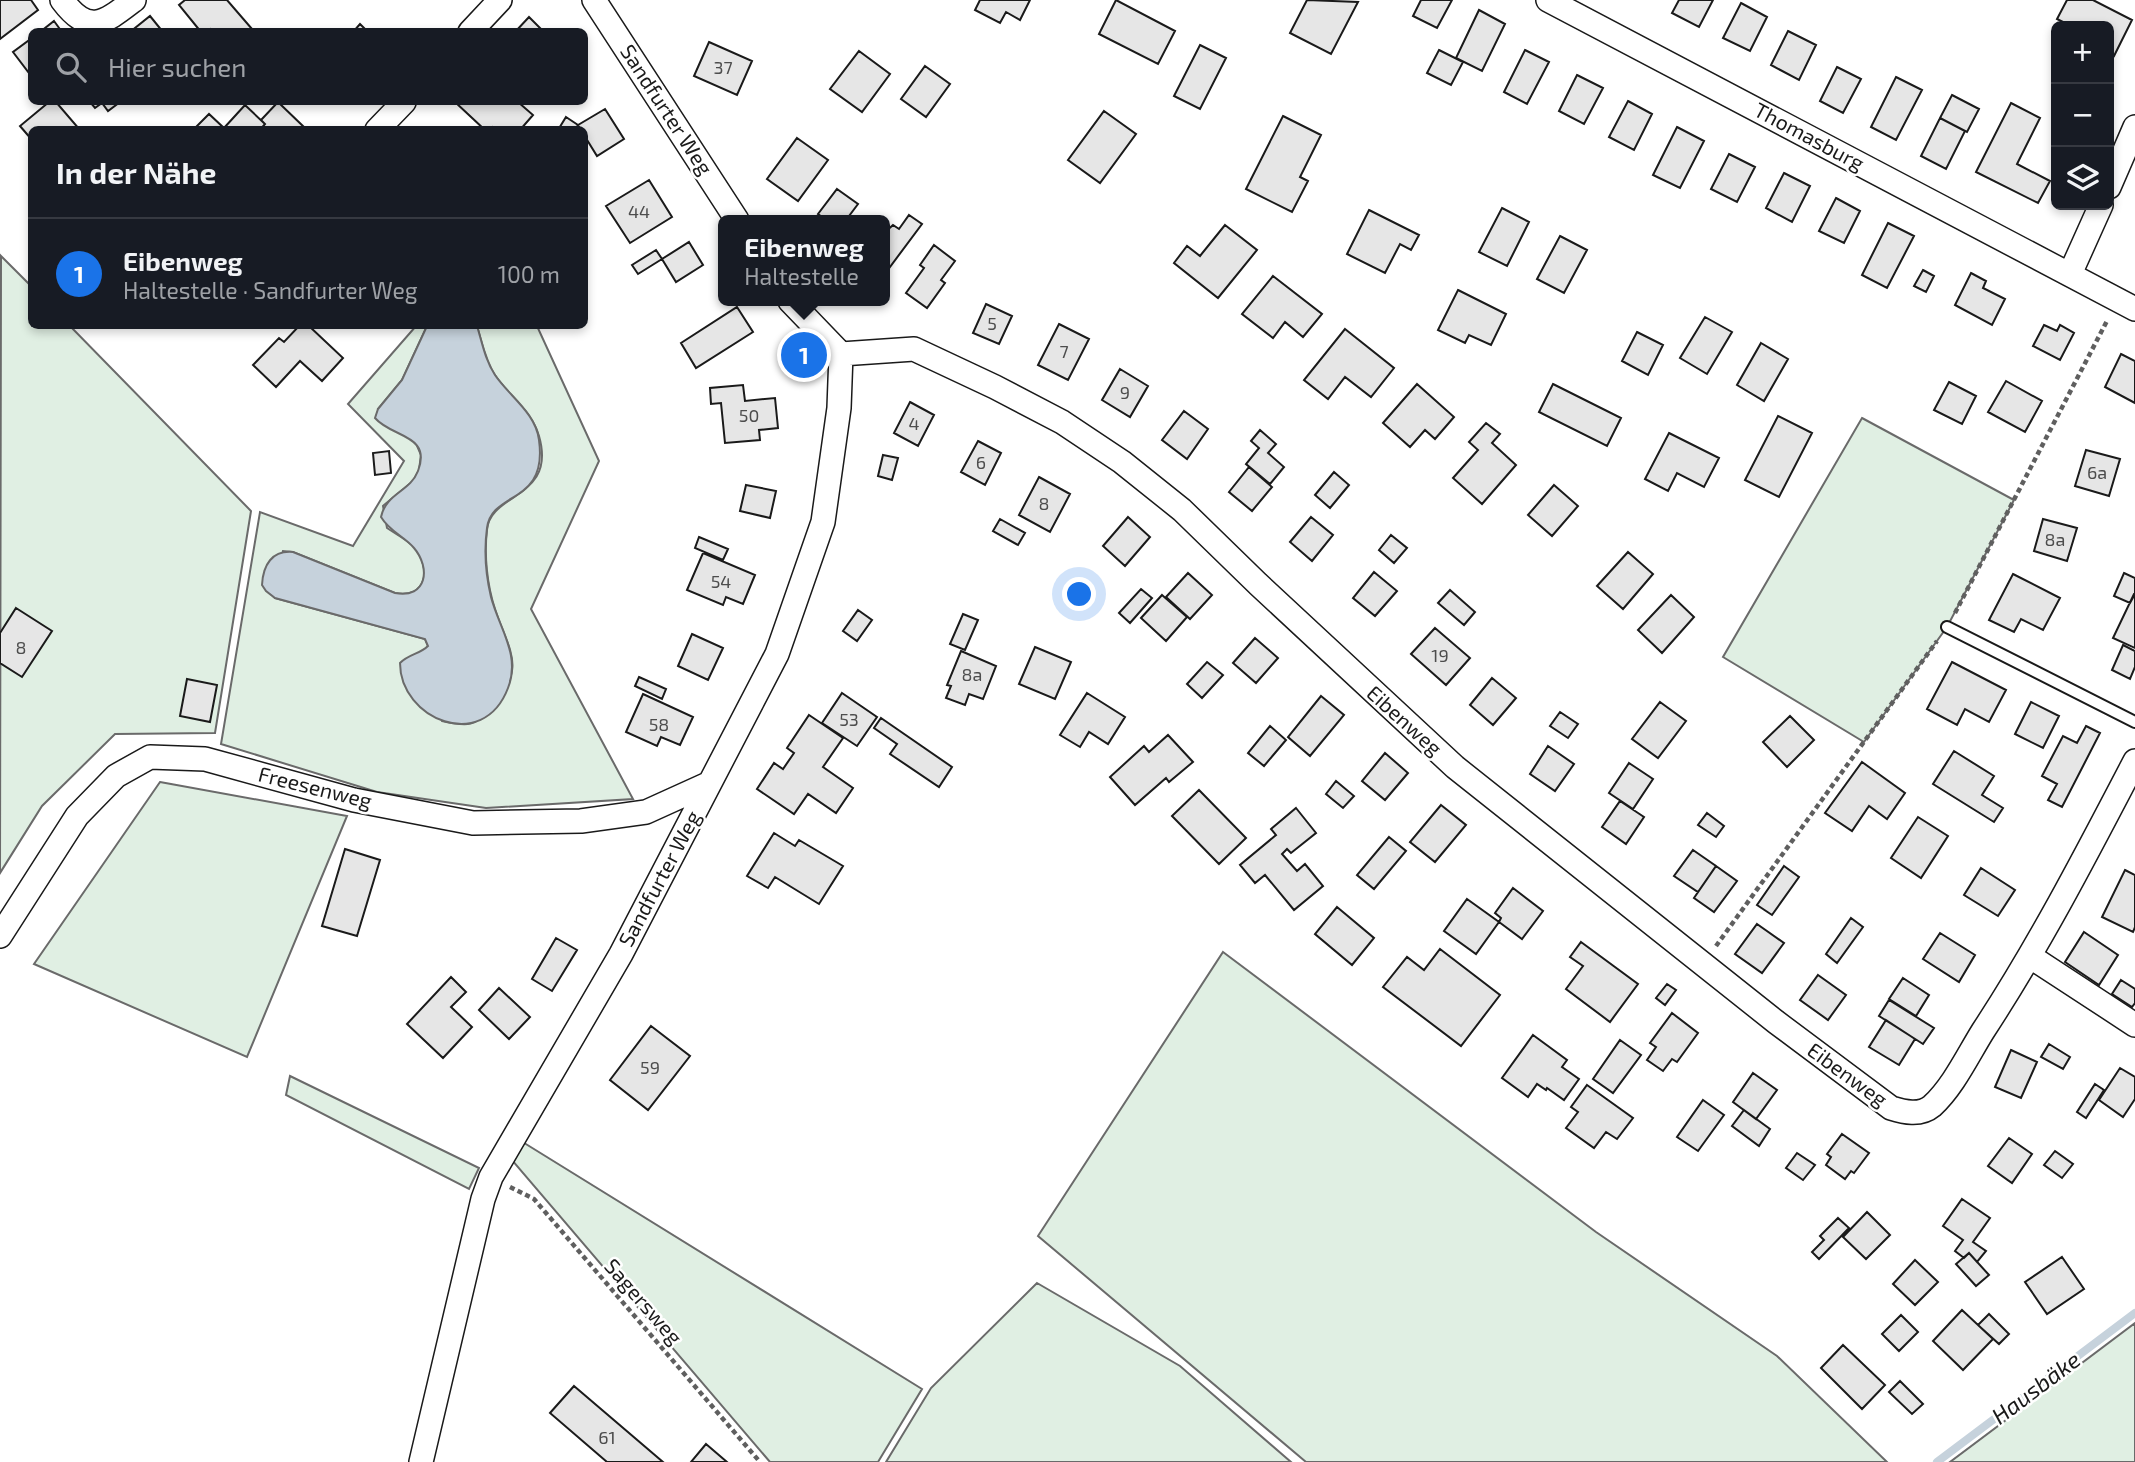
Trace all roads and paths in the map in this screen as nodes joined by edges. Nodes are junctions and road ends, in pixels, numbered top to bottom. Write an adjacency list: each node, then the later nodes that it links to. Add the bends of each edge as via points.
1 (62, 0): 2 (street, via 88,22 106,21)
2 (134, 0)
3 (500, 0): 6 (street)
4 (594, 0): 13 (street, Sandfurter Weg)
5 (1548, 0): 14 (street, Thomasburg)
6 (474, 28)
7 (401, 105): 8 (street)
8 (381, 126)
9 (2135, 127): 10 (street)
10 (2130, 151): 11 (street)
11 (2114, 178)
12 (2099, 210): 14 (street)
13 (734, 215)
14 (2070, 274): 15 (street, Thomasburg)
15 (2126, 305): 18 (path)
16 (795, 306): 17 (street)
17 (841, 355): 21 (street, Sandfurter Weg, via 839,408 822,522 777,654); 24 (street, Eibenweg, via 914,349 1062,422 1122,462 1182,510 1455,767)
18 (1947, 627): 19 (lane); 24 (path)
19 (2135, 722)
20 (2135, 761): 23 (street, Eibenweg)
21 (710, 783): 22 (street, Freesenweg, via 646,813 581,821 473,823 354,800 205,759 150,757 116,776 77,816); 26 (street, Sandfurter Weg, via 621,954)
22 (0, 936)
23 (2031, 957): 24 (street, Eibenweg, via 1949,1084 1930,1108 1910,1114 1891,1108); 25 (street)
24 (1703, 964)
25 (2135, 1025)
26 (491, 1177): 27 (street, Sandfurter Weg); 28 (path, Sagersweg, via 534,1199)
27 (421, 1462)
28 (760, 1462)

